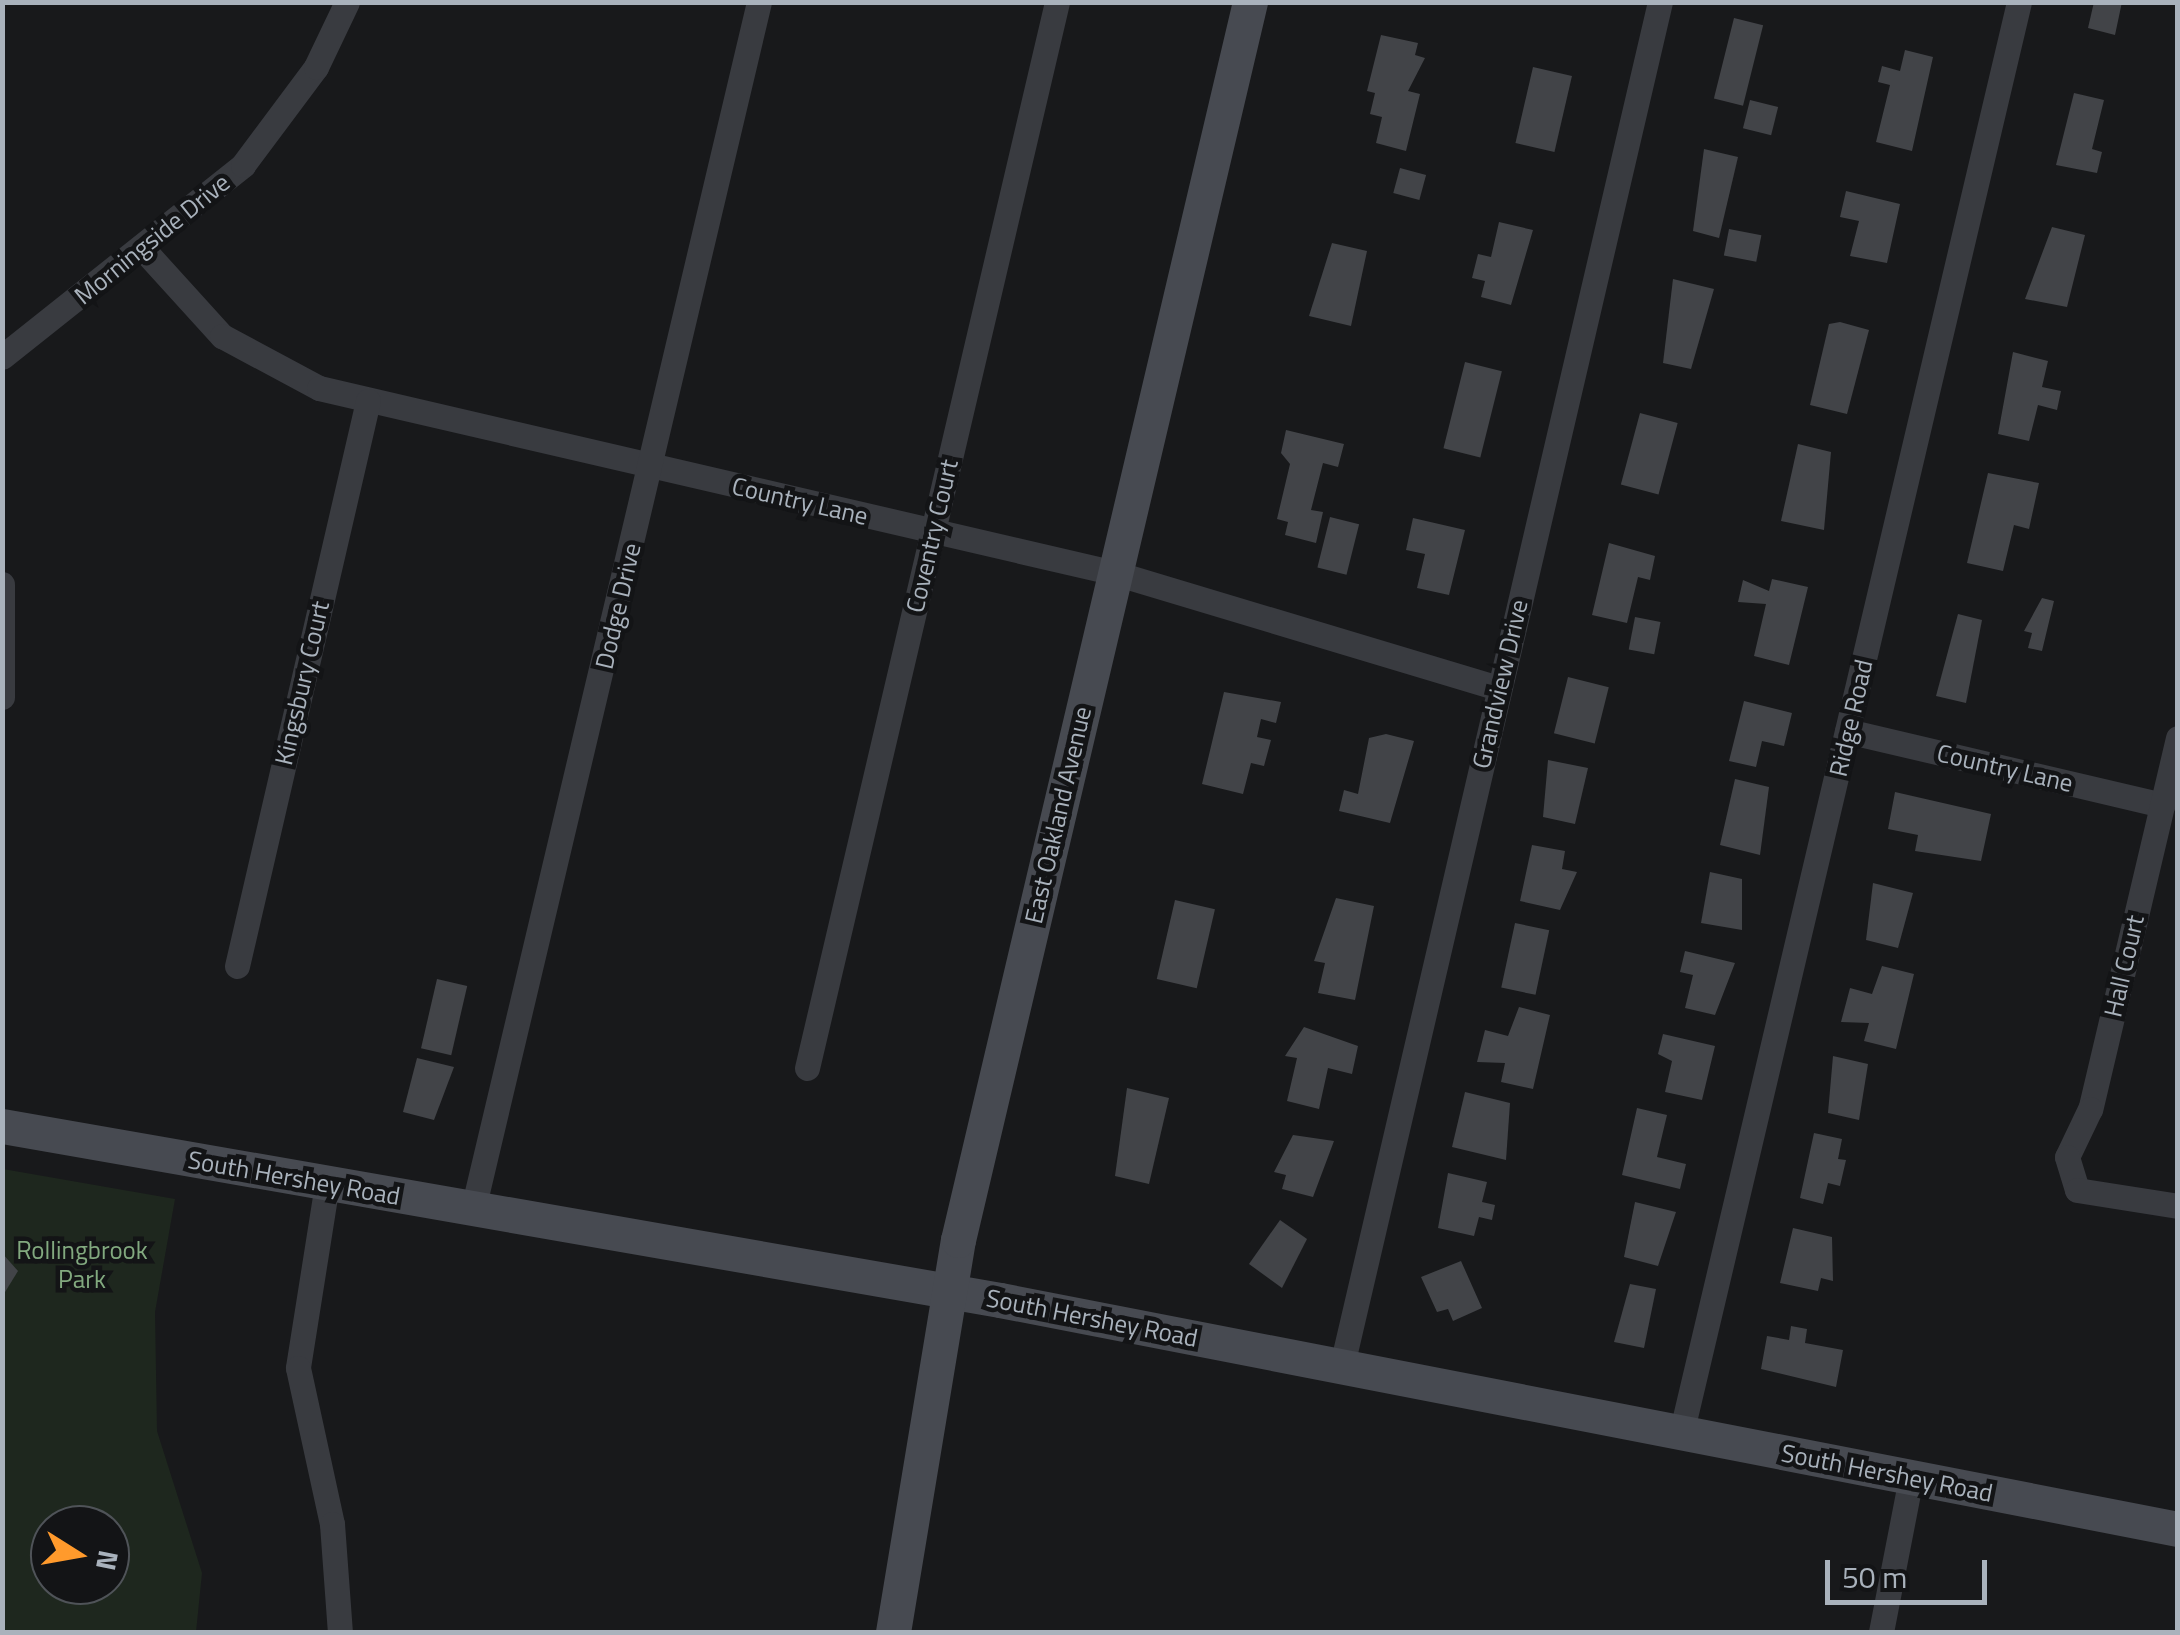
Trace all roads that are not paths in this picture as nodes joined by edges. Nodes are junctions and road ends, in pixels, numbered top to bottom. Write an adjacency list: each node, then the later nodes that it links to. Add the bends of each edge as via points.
1 (347, 2): 7 (street, Morningside Drive, via 268,136)
2 (759, 2): 10 (street, Dodge Drive)
3 (1057, 2): 11 (street, Coventry Court)
4 (1250, 2): 12 (main road, East Oakland Avenue)
5 (1660, 2): 14 (street, Grandview Drive)
6 (2019, 2): 16 (street, Ridge Road)
7 (143, 249): 8 (street, Morningside Drive); 9 (street, Country Lane, via 243,351)
8 (2, 357)
9 (368, 401): 10 (street, Country Lane); 19 (street, Kingsbury Court)
10 (650, 467): 11 (street, Country Lane); 24 (street, Dodge Drive)
11 (934, 532): 12 (street, Country Lane); 20 (street, Coventry Court)
12 (1116, 573): 14 (street, Country Lane); 25 (main road, East Oakland Avenue)
13 (2, 584): 15 (street)
14 (1498, 688): 26 (street, Grandview Drive)
15 (2, 698)
16 (1848, 732): 18 (street, Country Lane); 27 (street, Ridge Road)
17 (2178, 738): 18 (street, Hall Court)
18 (2162, 805): 23 (street, Hall Court, via 2090,1109 2068,1157 2076,1190)
19 (237, 966)
20 (807, 1068)
21 (2, 1126): 22 (main road, South Hershey Road)
22 (326, 1184): 24 (main road, South Hershey Road); 30 (street, via 298,1368 332,1524)
23 (2178, 1206)
24 (473, 1209): 25 (main road, South Hershey Road)
25 (948, 1291): 26 (main road, South Hershey Road); 31 (main road, East Oakland Avenue)
26 (1342, 1366): 27 (main road, South Hershey Road)
27 (1681, 1434): 28 (main road, South Hershey Road)
28 (1911, 1478): 29 (main road, South Hershey Road); 32 (street)
29 (2178, 1528)
30 (340, 1632)
31 (893, 1632)
32 (1881, 1632)

